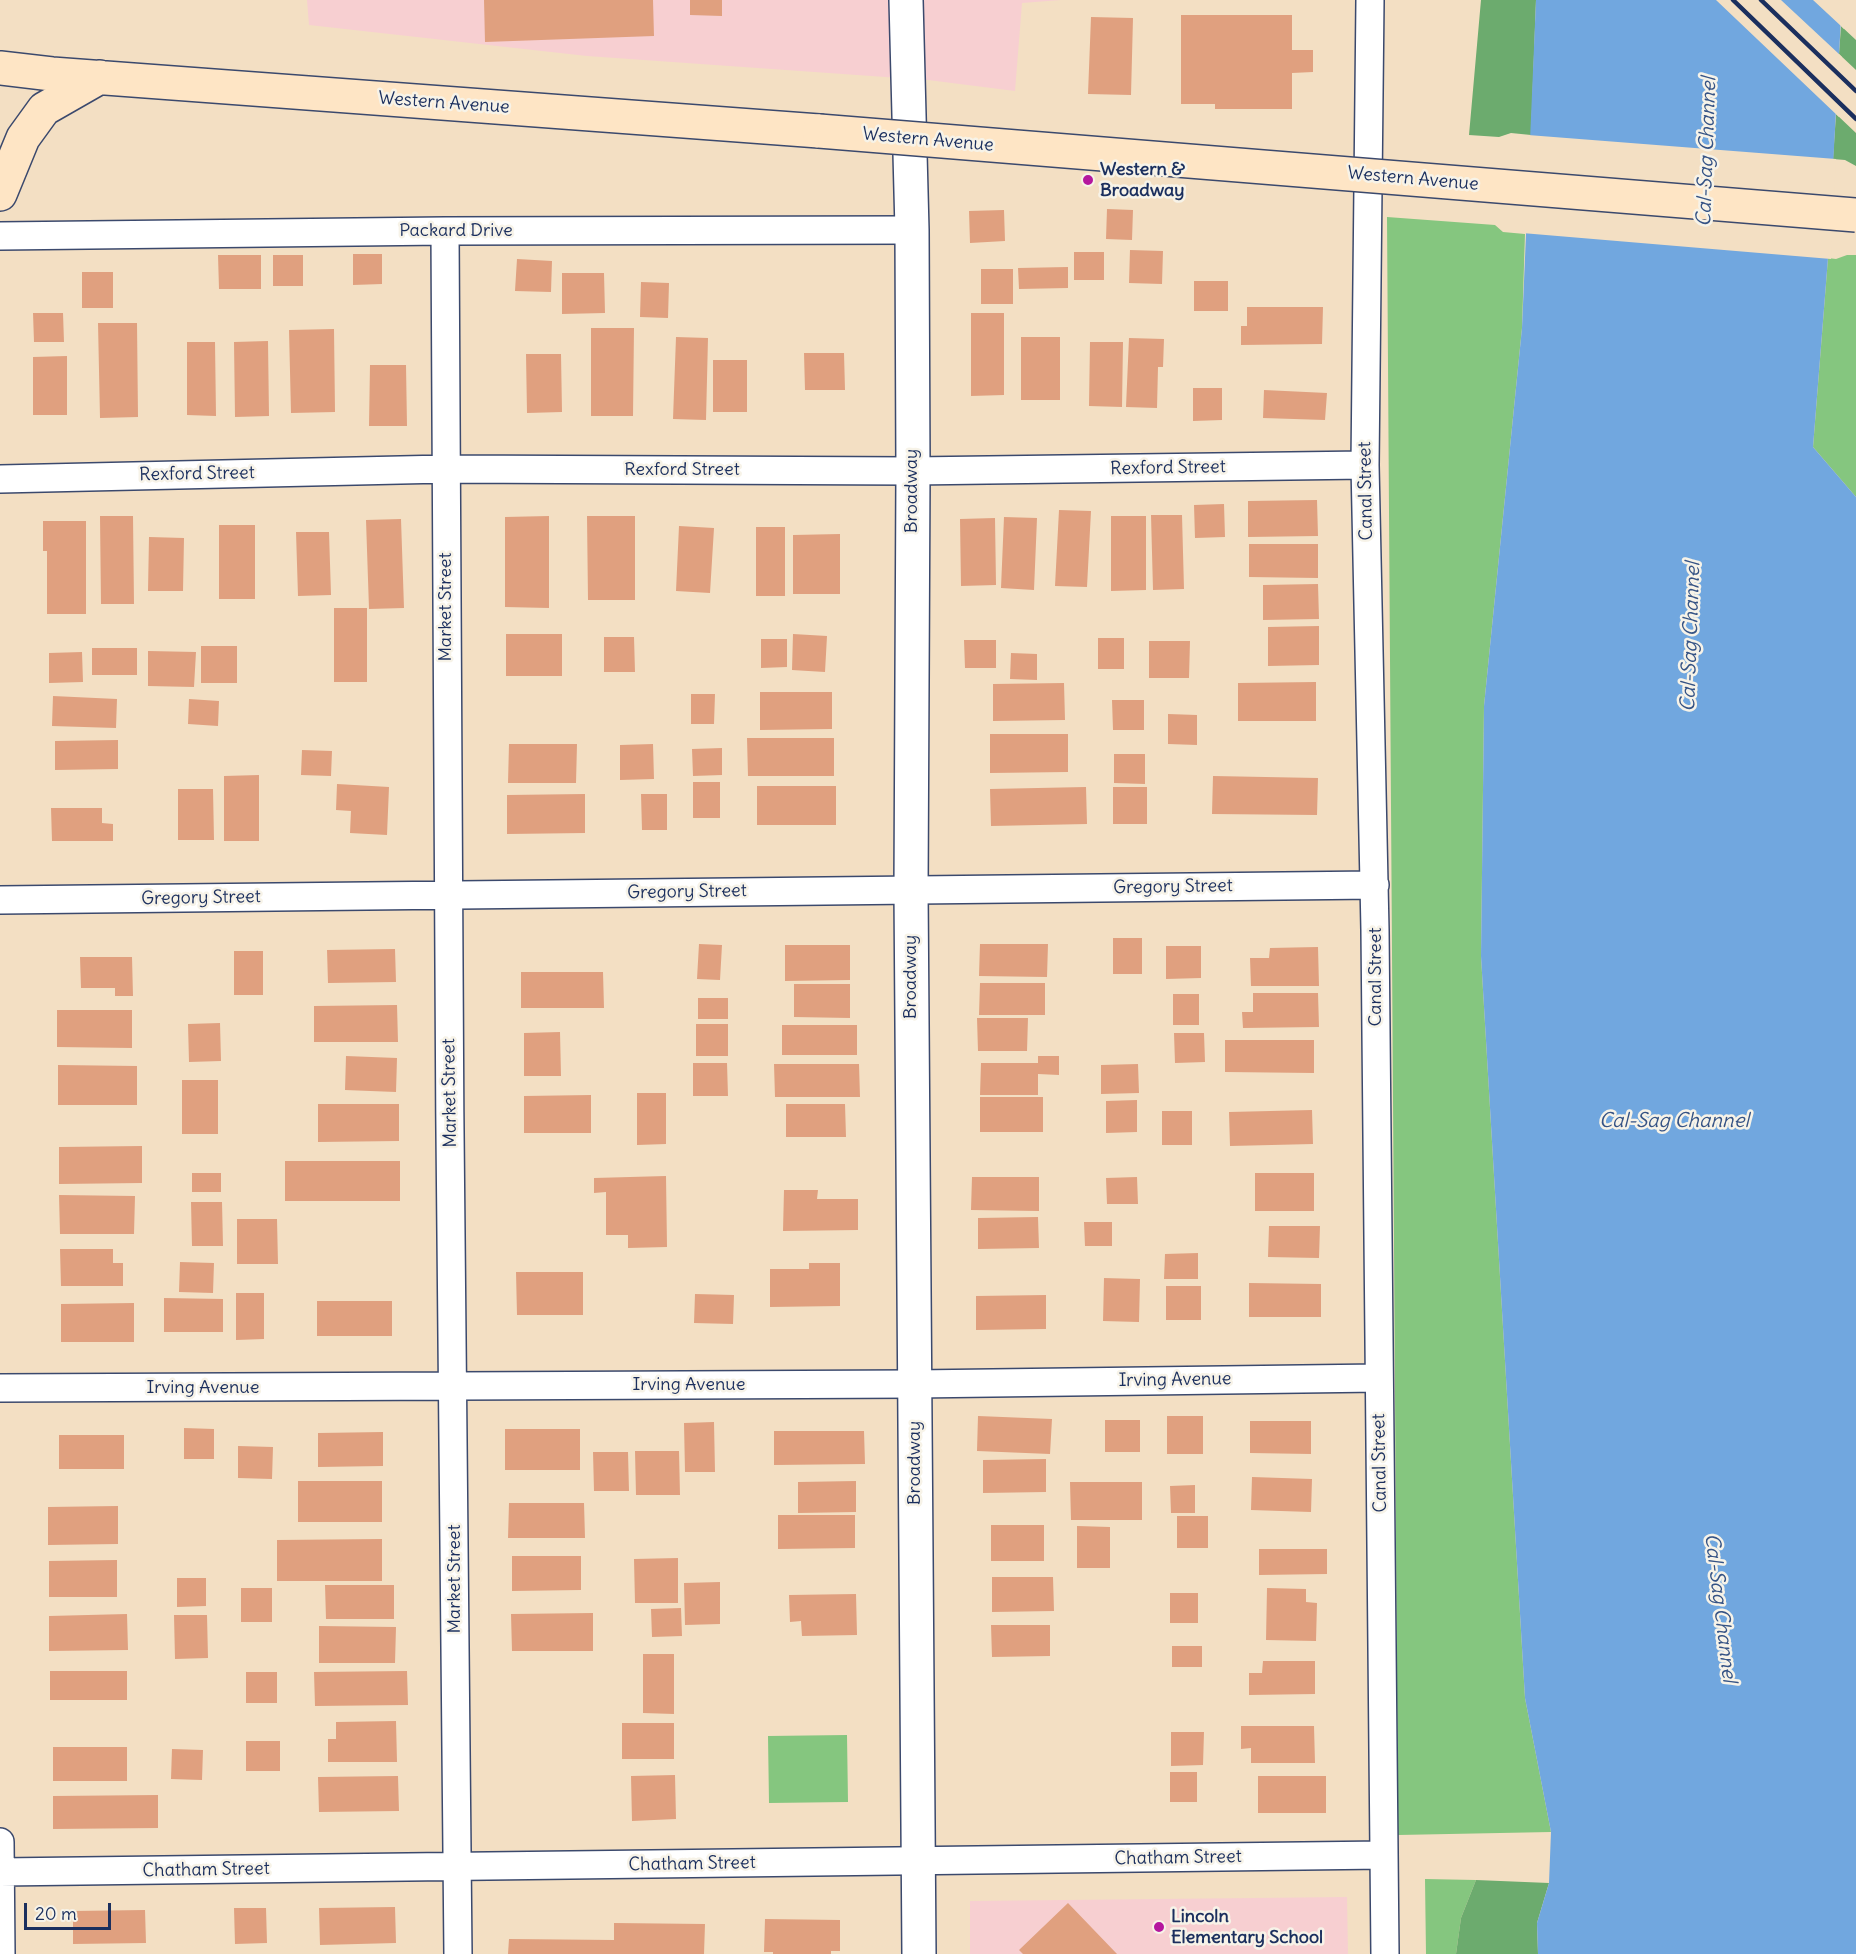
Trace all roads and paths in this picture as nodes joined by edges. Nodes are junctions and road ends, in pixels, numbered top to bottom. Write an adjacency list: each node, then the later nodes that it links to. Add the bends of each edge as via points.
1 (906, 0): 7 (street, Broadway)
2 (1370, 0): 10 (street, Canal Street)
3 (0, 68): 4 (main road, Western Avenue)
4 (100, 77): 5 (main road, via 44,109 23,138); 6 (main road, Western Avenue, bridge)
5 (0, 194)
6 (1856, 215)
7 (912, 230): 8 (street, Packard Drive); 12 (street, Broadway)
8 (445, 231): 9 (street, Packard Drive); 11 (street, Market Street)
9 (0, 236)
10 (1365, 465): 12 (street, Rexford Street); 14 (street, Canal Street)
11 (445, 469): 12 (street, Rexford Street); 13 (street, Rexford Street); 16 (street, Market Street)
12 (913, 471): 15 (street, Broadway)
13 (0, 479)
14 (1375, 885): 15 (street, Gregory Street); 18 (street, Canal Street)
15 (911, 890): 16 (street, Gregory Street); 19 (street, Broadway)
16 (447, 895): 17 (street, Gregory Street); 20 (street, Market Street)
17 (0, 900)
18 (1379, 1378): 19 (street, Irving Avenue); 23 (street, Canal Street)
19 (915, 1384): 20 (street, Irving Avenue); 24 (street, Broadway)
20 (454, 1387): 21 (street, Irving Avenue); 25 (street, Market Street)
21 (0, 1388)
22 (0, 1842): 26 (street)
23 (1384, 1855): 24 (street, Chatham Street); 30 (street, Canal Street)
24 (919, 1861): 25 (street, Chatham Street); 29 (street, Broadway)
25 (458, 1867): 26 (street, Chatham Street); 28 (street, Market Street)
26 (0, 1872): 27 (street)
27 (1, 1954)
28 (458, 1954)
29 (919, 1954)
30 (1385, 1954)

